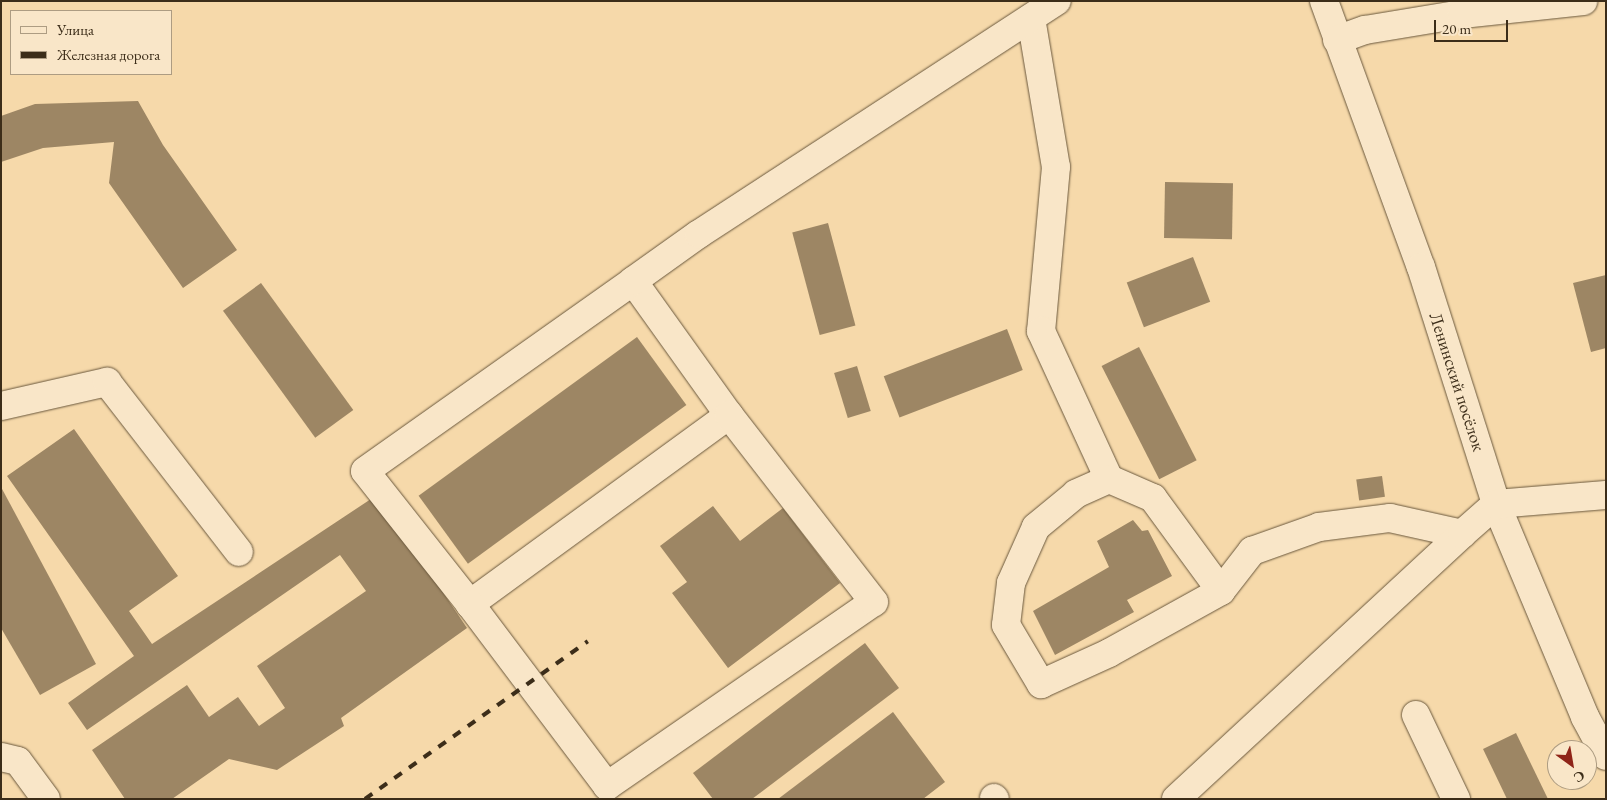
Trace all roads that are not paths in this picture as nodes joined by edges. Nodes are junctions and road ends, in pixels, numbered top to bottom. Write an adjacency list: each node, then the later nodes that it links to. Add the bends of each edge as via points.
1 (1057, 1): 4 (street)
2 (1324, 1): 5 (street, Ленинский посёлок)
3 (1583, 1): 5 (street, via 1443,17 1365,30)
4 (1031, 18): 6 (street); 9 (street, via 1056,167 1041,330)
5 (1337, 40): 11 (street, Ленинский посёлок, via 1421,267)
6 (633, 280): 8 (street); 15 (street, via 365,471)
7 (1, 406): 13 (street, via 107,382)
8 (729, 415): 15 (street); 15 (street, via 874,602 607,786)
9 (1109, 478): 14 (street, via 1153,498); 14 (street, via 1076,494 1036,527 1011,583 1006,625 1041,684 1109,654)
10 (1606, 495): 11 (street)
11 (1496, 504): 12 (street); 17 (street, Ленинский посёлок, via 1585,717)
12 (1462, 534): 14 (street, via 1390,518 1319,527 1252,551); 20 (street)
13 (238, 552)
14 (1221, 591)
15 (470, 604)
16 (1416, 716): 21 (street)
17 (1606, 756)
18 (1, 757): 19 (street, via 18,761)
19 (46, 799)
20 (1176, 799)
21 (1456, 799)

